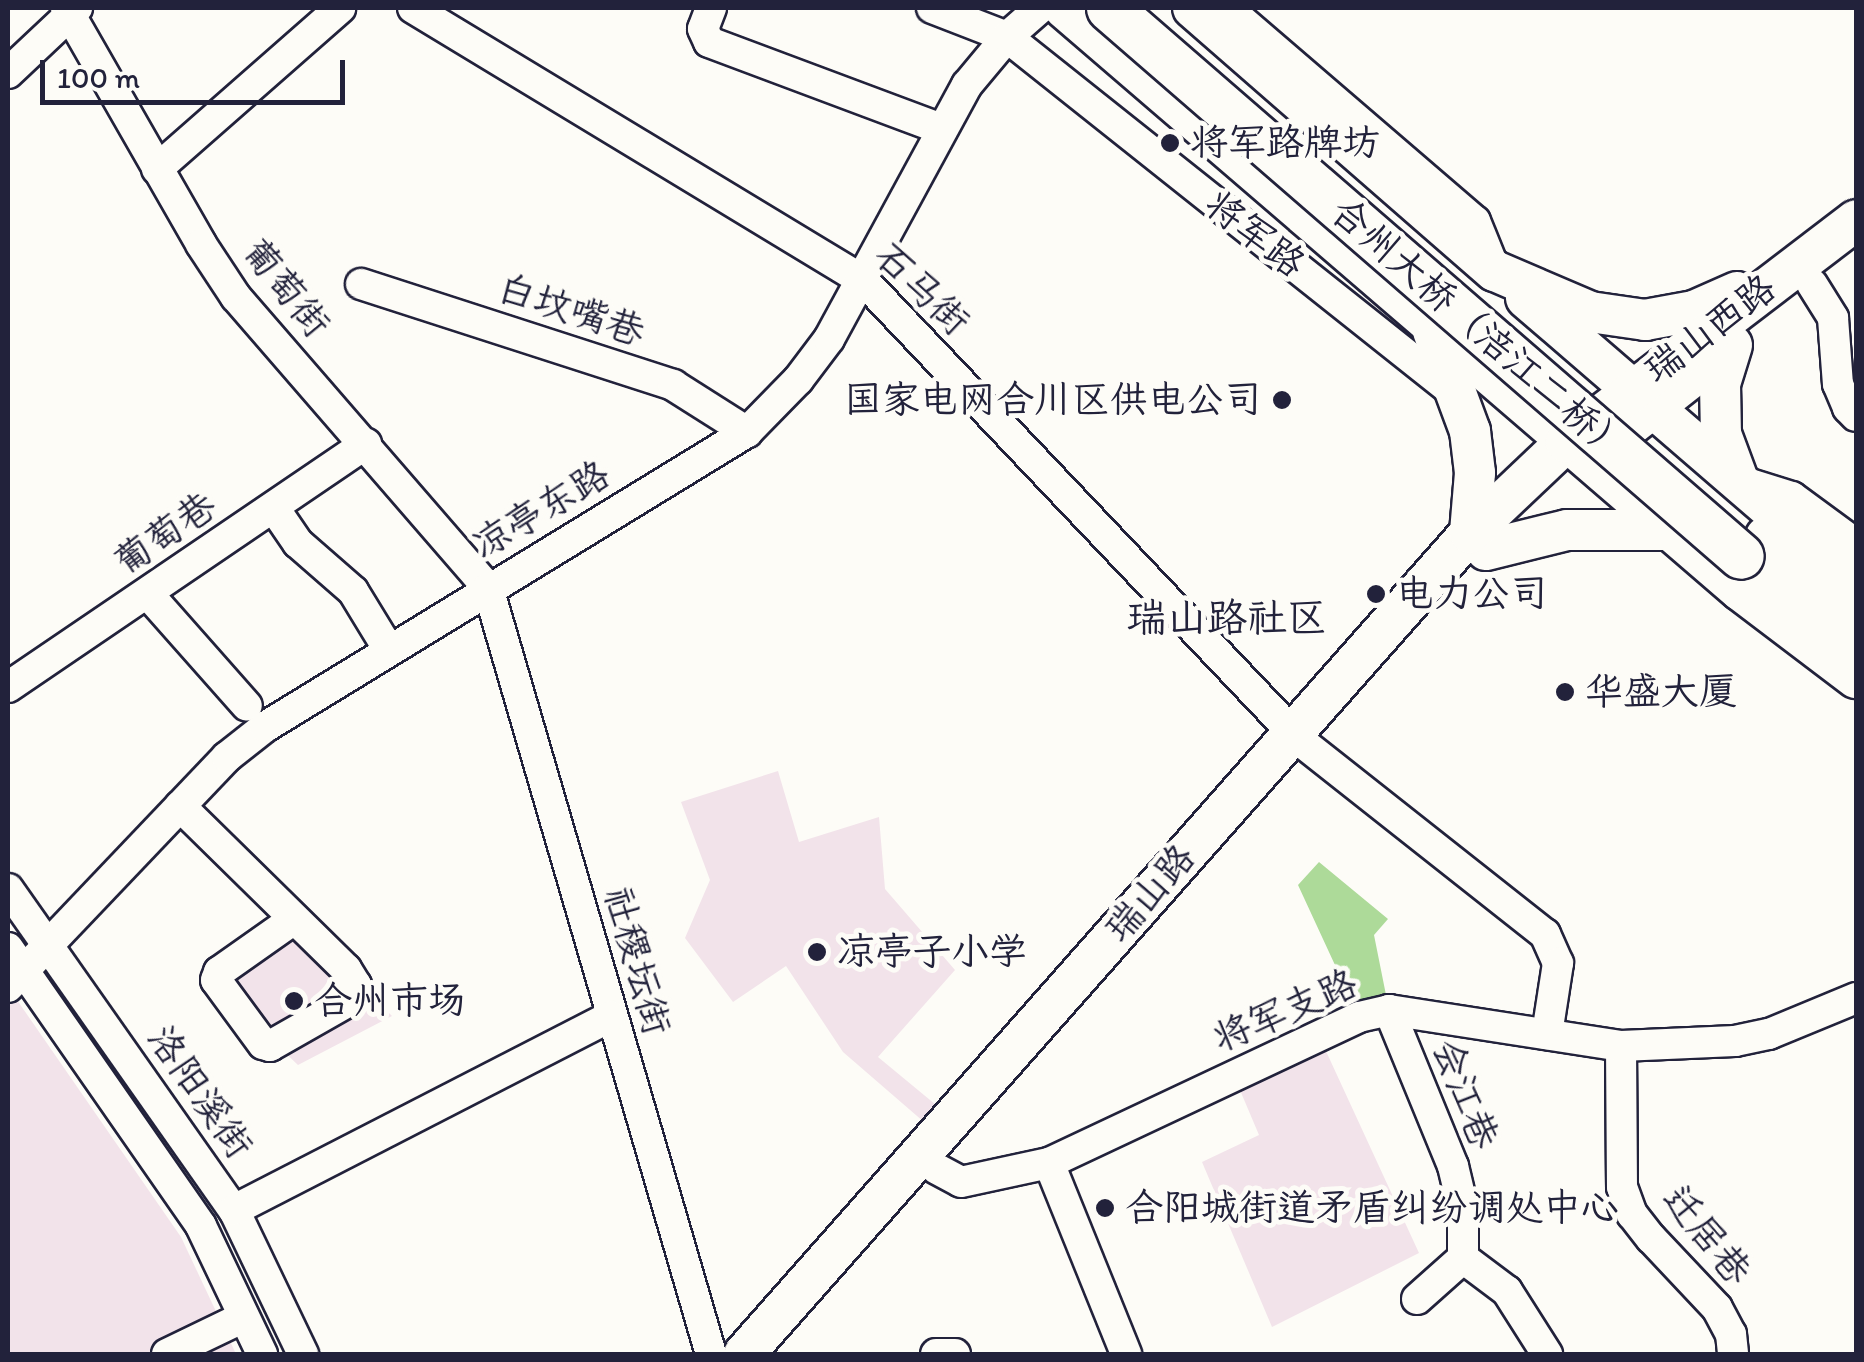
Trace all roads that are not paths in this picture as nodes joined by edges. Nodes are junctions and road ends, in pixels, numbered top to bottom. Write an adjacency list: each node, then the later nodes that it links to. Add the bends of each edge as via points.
1 (340, 8): 15 (street)
2 (413, 8): 20 (street, 石马街)
3 (711, 8): 14 (street, via 703,28 709,42)
4 (932, 8): 12 (street, 将军路)
5 (1040, 8): 12 (street, 凉亭东路)
6 (1064, 8): 22 (main road)
7 (1108, 8): 35 (highway, 合州大桥（涪江二桥）, bridge)
8 (1151, 8): 35 (highway, 合州大桥（涪江二桥）)
9 (1194, 8): 18 (main road)
10 (1227, 8): 18 (street, via 1475,221)
11 (71, 10): 13 (street); 15 (street, 葡萄街)
12 (1007, 37): 14 (street, 凉亭东路); 24 (street, 将军路)
13 (8, 73)
14 (942, 128): 20 (street, 凉亭东路)
15 (158, 168): 28 (street, 葡萄街, via 236,297)
16 (1856, 220): 19 (main road, 瑞山西路)
17 (1856, 252): 19 (main road, 瑞山西路)
18 (1495, 271): 19 (main road, via 1590,312 1645,320); 25 (main road)
19 (1801, 277): 23 (main road, 瑞山西路); 25 (main road, 瑞山西路); 26 (street, via 1833,318 1838,384)
20 (864, 280): 27 (street, 凉亭东路, via 798,380); 45 (street, 石马街)
21 (362, 284): 27 (street, 白坟嘴巷, via 673,385)
22 (1431, 327): 24 (main road); 29 (main road)
23 (1732, 345): 25 (main road, 瑞山西路); 30 (main road, via 1720,384 1721,434)
24 (1456, 394): 33 (main road, via 1470,431)
25 (1643, 398): 29 (main road, 瑞山西路); 30 (main road)
26 (1856, 416)
27 (747, 432): 37 (street, 凉亭东路)
28 (366, 444): 31 (street, 葡萄巷); 37 (street, 葡萄街)
29 (1577, 450): 32 (main road); 33 (main road, 瑞山路)
30 (1739, 481): 34 (street, via 1792,497); 36 (main road)
31 (274, 508): 38 (street, 葡萄巷); 41 (street, via 298,543 354,590)
32 (1670, 530): 33 (main road, via 1567,530); 42 (main road)
33 (1478, 542): 45 (main road, 瑞山路)
34 (1856, 544)
35 (1751, 545): 39 (highway, 合州大桥（涪江二桥）); 40 (highway, 合州大桥（涪江二桥）)
36 (1856, 575)
37 (488, 588): 41 (street, 凉亭东路); 53 (street, 社稷坛街)
38 (148, 594): 43 (street, 葡萄巷); 44 (street)
39 (1856, 606)
40 (1856, 647)
41 (389, 650): 46 (street, 凉亭东路, via 266,727)
42 (1856, 678)
43 (8, 687)
44 (247, 706)
45 (1300, 739): 54 (street, 石马街, via 1545,934 1558,963); 57 (main road, 瑞山路); 66 (main road, 瑞山路)
46 (180, 806): 48 (street); 49 (street, 凉亭东路)
47 (8, 889): 49 (street, 洛阳溪街)
48 (294, 918): 48 (street, via 346,969 356,992 270,1046 216,980)
49 (50, 948): 50 (street, 凉亭东路); 58 (street, 洛阳溪街)
50 (13, 969): 61 (street, 洛阳溪街, via 201,1226)
51 (1856, 998): 55 (street, 将军支路, via 1735,1041)
52 (1389, 1010): 54 (street, 将军支路); 56 (street, 将军支路, via 1358,1018); 59 (street, 会江巷, via 1453,1166 1463,1208)
53 (610, 1016): 58 (street); 65 (street, 社稷坛街)
54 (1548, 1034): 55 (street, 将军支路)
55 (1621, 1046): 72 (street, 迁居巷, via 1622,1187 1632,1214 1717,1308)
56 (1049, 1163): 57 (street, 将军支路, via 961,1182); 70 (street)
57 (937, 1169): 67 (main road, 瑞山路)
58 (234, 1210): 64 (street, 洛阳溪街)
59 (1463, 1258): 60 (street); 71 (street, via 1507,1292)
60 (1417, 1299)
61 (244, 1317): 62 (street); 63 (street, 洛阳溪街)
62 (167, 1354)
63 (262, 1354)
64 (303, 1354)
65 (710, 1354)
66 (744, 1354)
67 (773, 1354)
68 (936, 1354): 69 (street)
69 (955, 1354)
70 (1126, 1354)
71 (1547, 1354)
72 (1733, 1354)

